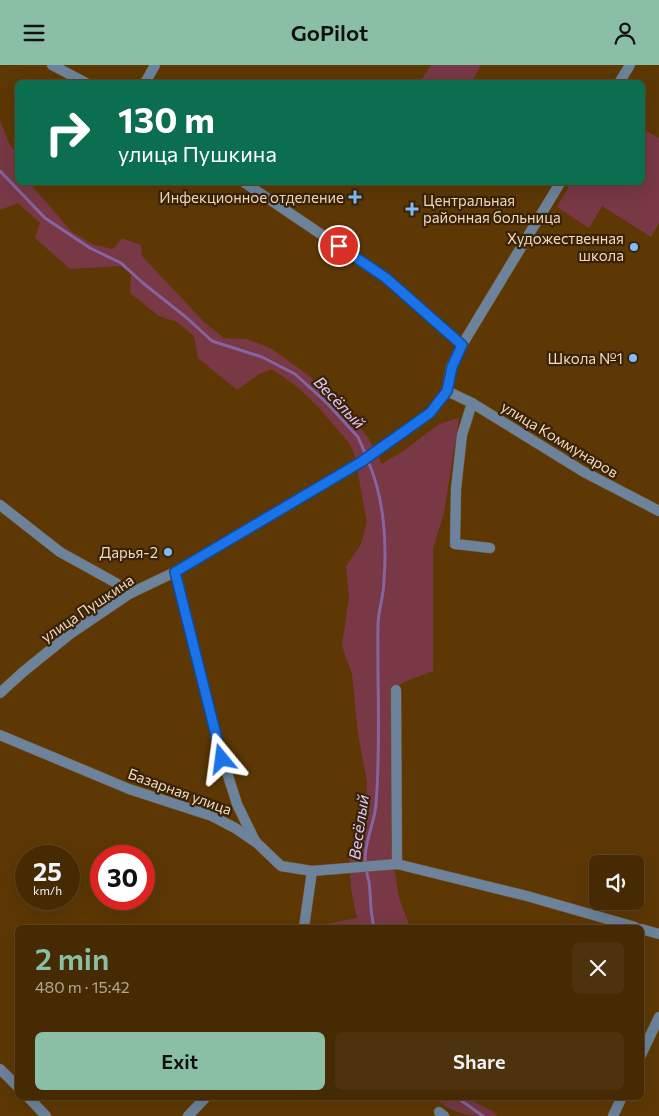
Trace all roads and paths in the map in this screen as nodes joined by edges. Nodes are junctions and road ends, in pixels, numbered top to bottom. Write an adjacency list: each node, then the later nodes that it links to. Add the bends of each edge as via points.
1 (52, 65): 4 (street)
2 (155, 65): 5 (street)
3 (630, 65): 6 (street)
4 (80, 80)
5 (147, 80)
6 (621, 80)
7 (248, 185): 9 (street, via 386,278)
8 (559, 185): 9 (street, улица Пушкина)
9 (462, 345): 10 (street, улица Пушкина, via 452,367)
10 (447, 391): 11 (street, улица Коммунаров); 15 (street, улица Пушкина, via 430,413 372,455)
11 (472, 403): 13 (street, улица Коммунаров, via 584,472); 14 (street, via 462,435 456,489 455,544)
12 (0, 505): 16 (street, via 60,552 116,583)
13 (659, 511)
14 (490, 548)
15 (175, 572): 16 (street, улица Пушкина); 20 (street, via 218,744)
16 (129, 594): 18 (street, улица Пушкина, via 70,634)
17 (396, 690): 23 (street)
18 (0, 693)
19 (0, 735): 21 (street, Базарная улица, via 129,789)
20 (237, 805): 21 (street, via 235,815); 22 (street)
21 (224, 821): 22 (street, Базарная улица)
22 (257, 843): 24 (street, Базарная улица, via 281,866)
23 (397, 864): 24 (street, Базарная улица); 26 (street, Базарная улица, via 527,895)
24 (312, 871): 25 (street)
25 (304, 925)
26 (628, 925)
27 (644, 930): 28 (street)
28 (659, 935)
29 (659, 1017): 30 (street)
30 (644, 1049)
31 (0, 1069): 32 (street)
32 (15, 1084)
33 (31, 1100): 36 (street)
34 (203, 1100): 37 (street)
35 (621, 1100): 38 (street)
36 (46, 1116)
37 (188, 1116)
38 (613, 1116)

